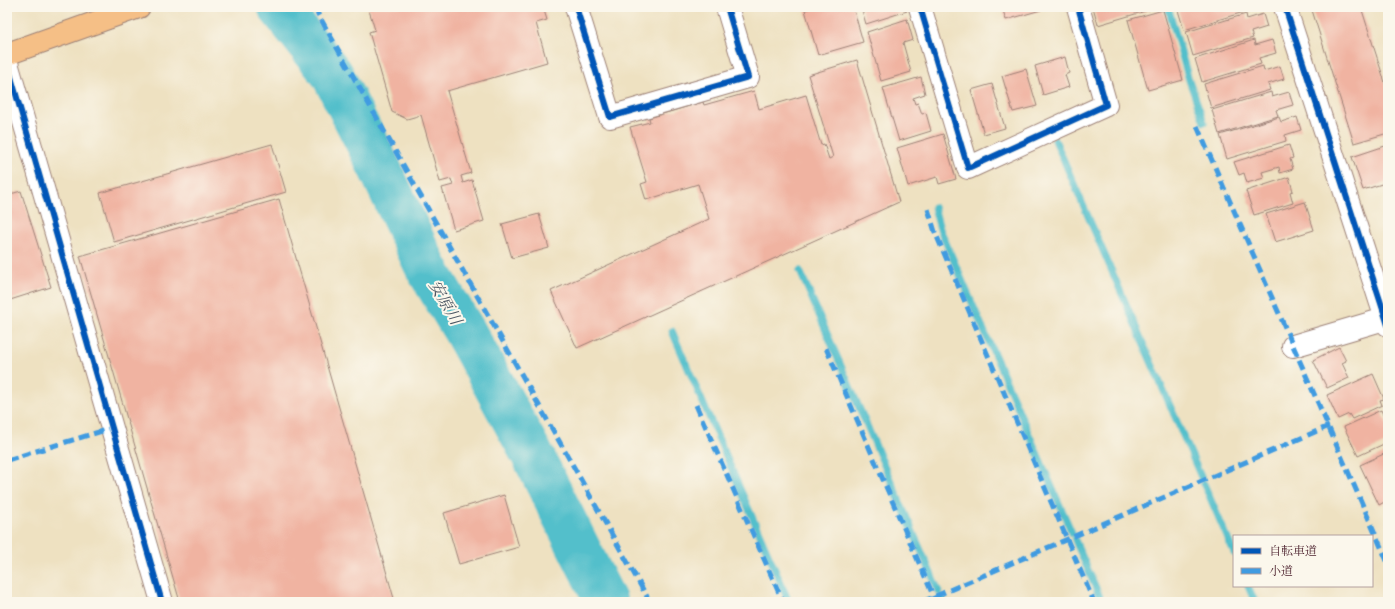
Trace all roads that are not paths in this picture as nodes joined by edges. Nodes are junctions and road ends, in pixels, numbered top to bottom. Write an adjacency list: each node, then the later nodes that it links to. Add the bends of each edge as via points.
1 (139, 7): 7 (main road)
2 (576, 7): 3 (street, via 610,117 748,77)
3 (727, 7)
4 (920, 7): 5 (street, via 968,168 1106,105)
5 (1078, 7)
6 (1285, 7): 9 (street)
7 (7, 54)
8 (7, 63): 11 (street)
9 (1387, 321): 10 (street)
10 (1294, 346)
11 (162, 602)

